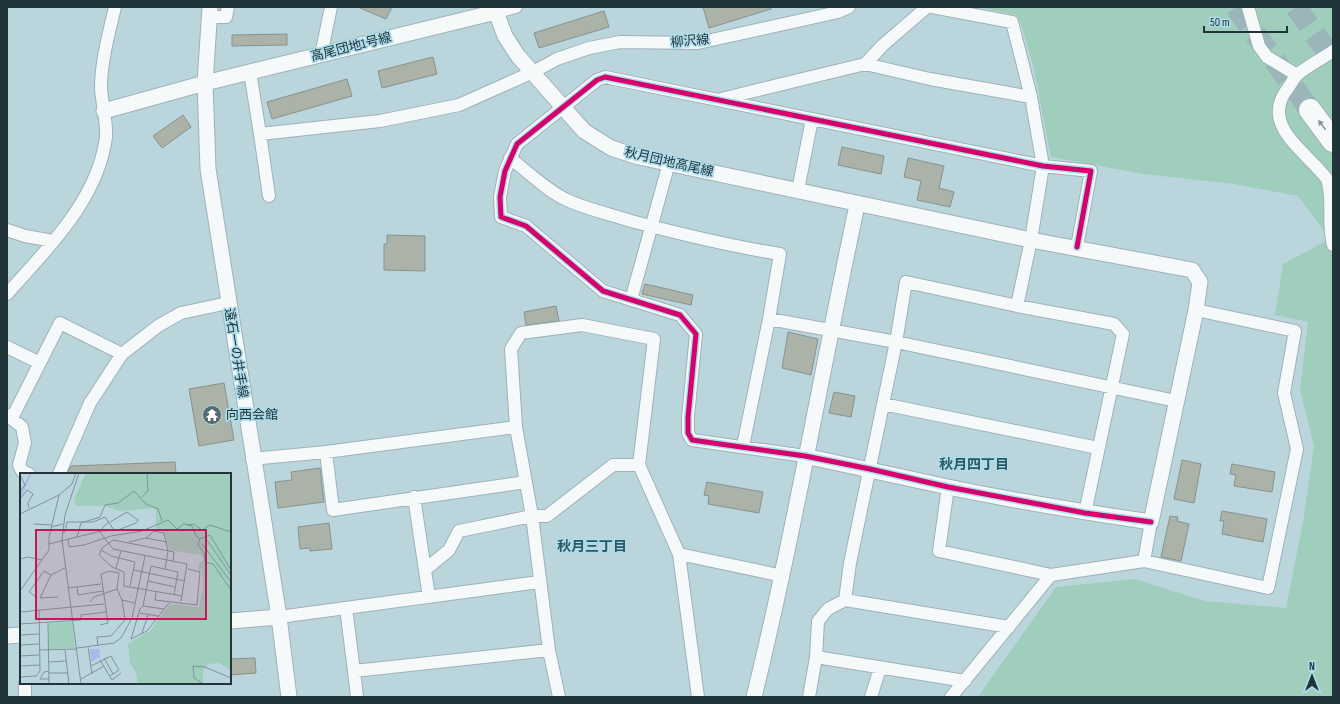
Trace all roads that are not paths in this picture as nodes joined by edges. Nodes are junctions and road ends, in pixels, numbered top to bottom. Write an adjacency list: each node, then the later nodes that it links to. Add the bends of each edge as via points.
1 (115, 7): 21 (street, via 101,87)
2 (228, 7): 9 (street, via 226,18)
3 (331, 7): 11 (street)
4 (849, 7): 14 (street, 柳沢線, via 838,12 698,42 620,42 588,48 557,59)
5 (927, 7): 12 (street)
6 (932, 7): 17 (street, via 1012,22)
7 (1248, 7): 15 (street, via 1259,46 1267,57)
8 (508, 8): 11 (street, 高尾団地1号線); 14 (street, 秋月団地高尾線, via 505,36 518,56)
9 (210, 12): 16 (street, 遠石一の井手線)
10 (1333, 51): 15 (street)
11 (321, 54): 13 (street, 高尾団地1号線)
12 (865, 64): 17 (street); 18 (street)
13 (250, 72): 16 (street, 高尾団地1号線); 23 (street)
14 (533, 72): 19 (street, 秋月団地高尾線); 23 (street, 柳沢線, via 459,104 380,121)
15 (1297, 75): 35 (street, via 1278,105 1278,117 1289,137 1327,179 1330,187 1329,217)
16 (205, 83): 21 (street, 高尾団地1号線); 39 (street, 遠石一の井手線, via 208,170)
17 (1030, 97): 27 (street)
18 (716, 100): 19 (street, via 605,77 597,80); 22 (street)
19 (564, 108): 25 (street, via 517,144); 26 (street, 秋月団地高尾線, via 584,131 611,148)
20 (1310, 110): 24 (highway, one-way to 20)
21 (104, 111): 34 (street, via 106,135 100,161 81,203)
22 (812, 119): 27 (street); 28 (street)
23 (260, 134): 29 (street)
24 (1333, 141)
25 (510, 158): 31 (street, via 565,199 589,209); 38 (street, via 504,171 500,197 501,217 526,226 603,291)
26 (669, 163): 28 (street, 秋月団地高尾線); 31 (street)
27 (1043, 166): 33 (street); 36 (street, via 1092,172)
28 (798, 190): 30 (street, 秋月団地高尾線)
29 (269, 196)
30 (857, 204): 33 (street, 秋月団地高尾線); 43 (street)
31 (650, 226): 38 (street); 42 (street, via 738,247 780,254)
32 (7, 230): 34 (street)
33 (1031, 240): 36 (street, 秋月団地高尾線); 40 (street)
34 (54, 241): 37 (street)
35 (1333, 245)
36 (1077, 247): 41 (street, 秋月団地高尾線, via 1192,270 1200,282)
37 (7, 294)
38 (631, 300): 53 (street, via 680,315 696,334 688,417 688,433 692,440)
39 (228, 303): 46 (street, via 181,313 158,326); 57 (street, 遠石一の井手線)
40 (1016, 306): 44 (street, via 906,282); 48 (street, via 1114,324 1123,334)
41 (1196, 310): 49 (street, 秋月団地高尾線); 69 (street, via 1296,331 1284,393 1297,449 1268,588)
42 (769, 319): 43 (street); 53 (street)
43 (830, 331): 44 (street); 56 (street)
44 (896, 342): 48 (street); 50 (street)
45 (7, 347): 47 (street)
46 (122, 354): 47 (street, via 60,323); 61 (street, via 90,403)
47 (40, 363): 51 (street)
48 (1111, 388): 49 (street); 54 (street)
49 (1176, 401): 67 (street, 秋月団地高尾線)
50 (883, 404): 54 (street); 59 (street)
51 (10, 417): 60 (street, via 24,432 25,443 19,465)
52 (516, 427): 55 (street); 58 (street, via 511,349 521,333 582,325 654,339); 62 (street)
53 (743, 446): 56 (street)
54 (1098, 448): 65 (street)
55 (326, 452): 57 (street); 64 (street, via 334,510)
56 (805, 456): 59 (street); 72 (street)
57 (252, 459): 77 (street, 遠石一の井手線)
58 (640, 465): 66 (street, via 613,465 547,516); 68 (street)
59 (870, 469): 63 (street); 75 (street, via 850,563)
60 (27, 473)
61 (59, 473)
62 (526, 482): 64 (street); 66 (street)
63 (948, 487): 65 (street); 71 (street, via 939,552)
64 (414, 497): 70 (street)
65 (1085, 513): 67 (street)
66 (532, 516): 70 (street, via 459,531 449,550); 73 (street)
67 (1151, 522): 69 (street)
68 (679, 554): 72 (street); 92 (street)
69 (1144, 561): 71 (street)
70 (426, 569): 74 (street)
71 (1051, 575): 79 (street)
72 (783, 576): 93 (street)
73 (539, 582): 74 (street); 82 (street)
74 (429, 597): 76 (street)
75 (845, 600): 79 (street); 83 (street, via 828,609 818,621)
76 (346, 608): 77 (street); 85 (street)
77 (279, 617): 78 (street); 89 (street, 遠石一の井手線)
78 (231, 620)
79 (1009, 627): 86 (street)
80 (20, 635): 81 (street)
81 (7, 636)
82 (549, 650): 85 (street); 91 (street)
83 (816, 657): 84 (street); 94 (street)
84 (880, 668): 86 (street); 95 (street)
85 (354, 671): 90 (street)
86 (965, 681): 96 (street)
87 (25, 684): 88 (street)
88 (25, 697)
89 (289, 697)
90 (357, 697)
91 (559, 697)
92 (698, 697)
93 (754, 697)
94 (809, 697)
95 (871, 697)
96 (951, 697)

